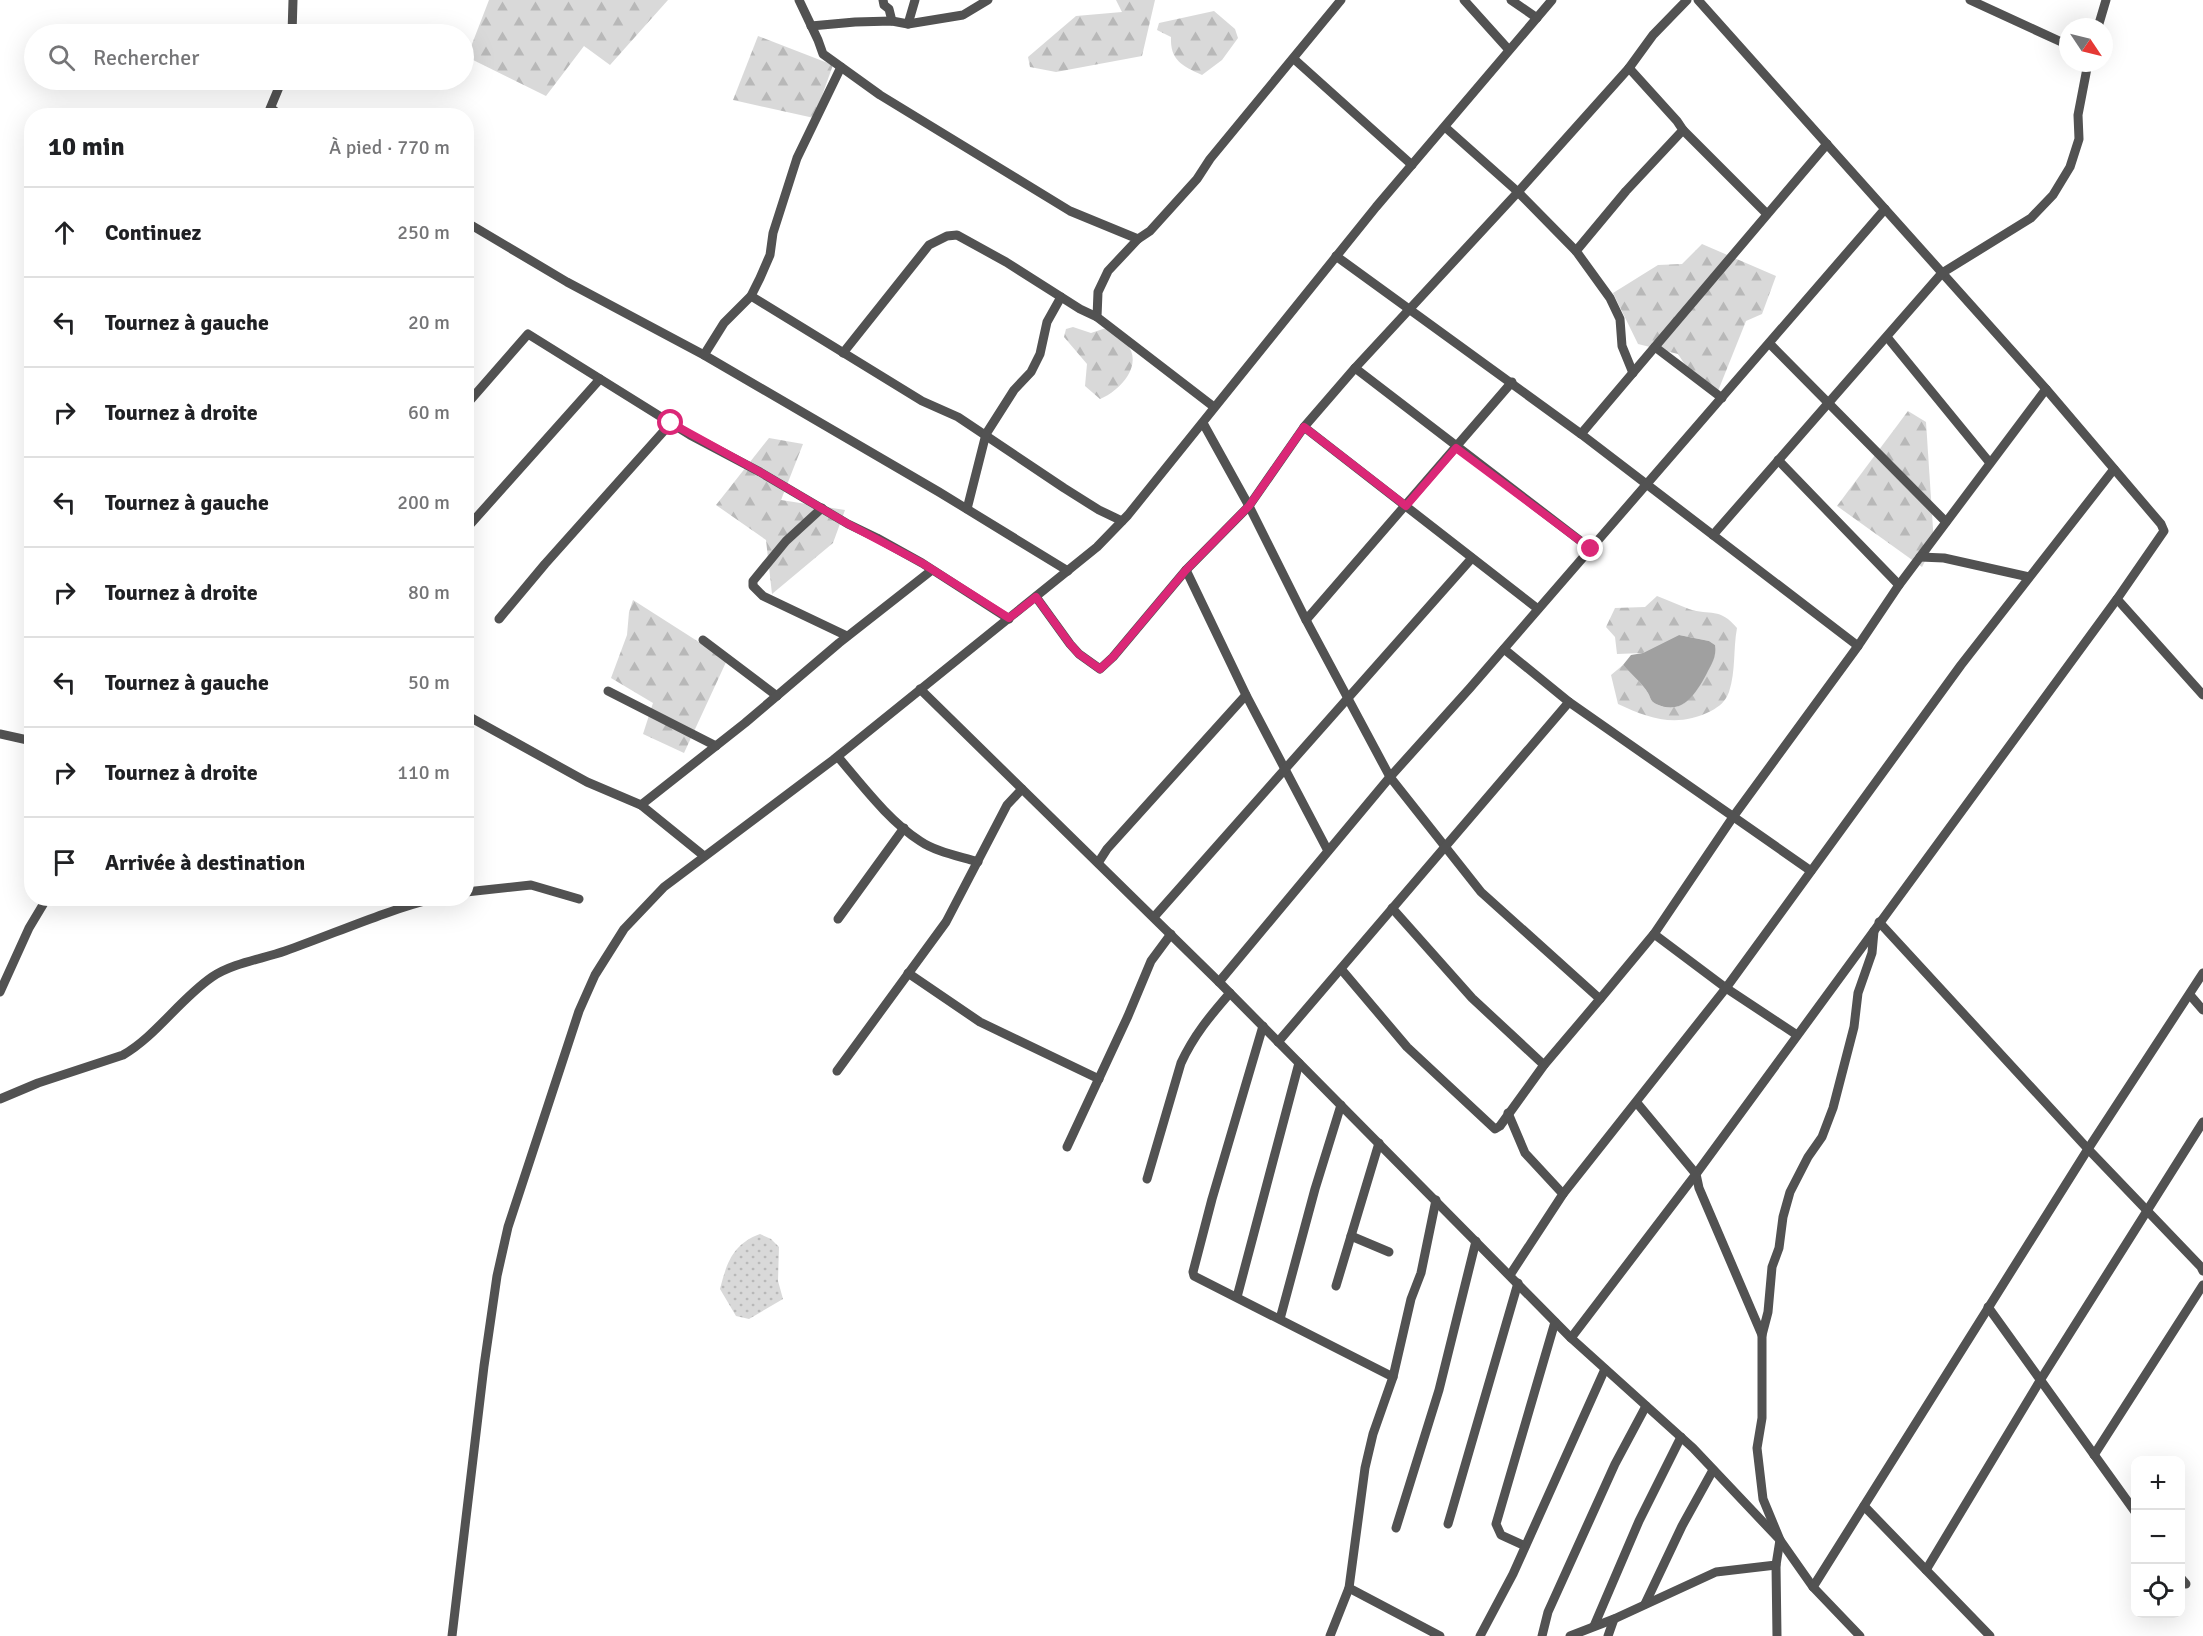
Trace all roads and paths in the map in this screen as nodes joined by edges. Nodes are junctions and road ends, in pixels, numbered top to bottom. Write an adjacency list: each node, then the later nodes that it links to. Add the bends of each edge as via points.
1 (293, 0): 17 (street)
2 (799, 0): 19 (street)
3 (884, 0): 16 (street)
4 (915, 0): 18 (street)
5 (988, 0): 18 (street, via 963,15)
6 (1341, 0): 22 (street)
7 (1464, 0): 21 (street)
8 (1511, 0): 14 (street)
9 (1552, 0): 14 (street)
10 (1687, 0): 24 (street, via 1653,35)
11 (1698, 0): 30 (street)
12 (1970, 0): 20 (street)
13 (2106, 0): 15 (street)
14 (1537, 18): 21 (street)
15 (2100, 18)
16 (892, 21): 18 (street); 19 (street)
17 (292, 24)
18 (908, 24)
19 (811, 26): 23 (street, via 823,54)
20 (2059, 41)
21 (1509, 51): 28 (street)
22 (1294, 59): 31 (street); 36 (street, via 1197,178 1150,231)
23 (841, 67): 36 (street, via 1070,211); 40 (street, via 797,158 773,233 770,255)
24 (1629, 68): 29 (street); 32 (street)
25 (2086, 72): 39 (street, via 2078,115 2079,139 2070,167 2053,195 2031,218)
26 (278, 90): 27 (street)
27 (271, 108)
28 (1445, 127): 31 (street); 32 (street)
29 (1683, 130): 34 (street); 37 (street)
30 (1827, 144): 33 (street); 34 (street)
31 (1412, 165): 38 (street)
32 (1518, 192): 37 (street); 42 (street)
33 (1886, 209): 39 (street); 45 (street)
34 (1767, 214): 46 (street)
35 (474, 227): 48 (street)
36 (1138, 239): 43 (street, via 1108,271 1098,292)
37 (1576, 251): 50 (street, via 1610,298 1620,319 1622,346)
38 (1336, 256): 42 (street); 57 (street)
39 (1942, 273): 44 (street); 53 (street)
40 (751, 296): 47 (street); 48 (street, via 724,322)
41 (1061, 297): 43 (street); 47 (street, via 957,236 947,236 929,245); 61 (street, via 1047,322 1041,354)
42 (1408, 308): 49 (street); 52 (street)
43 (1097, 317): 57 (street)
44 (1887, 337): 56 (street); 65 (street)
45 (1770, 344): 55 (street); 56 (street)
46 (1655, 347): 50 (street); 55 (street)
47 (843, 353): 61 (street)
48 (704, 355): 71 (street)
49 (1355, 368): 60 (street); 63 (street)
50 (1634, 373): 62 (street)
51 (600, 379): 54 (street, via 528,334); 58 (street); 72 (street)
52 (1512, 382): 62 (street); 63 (street)
53 (2046, 389): 65 (street); 66 (street)
54 (474, 396)
55 (1722, 398): 67 (street)
56 (1829, 402): 64 (street); 74 (street)
57 (1214, 407): 59 (street)
58 (671, 423): 70 (street); 88 (street)
59 (1203, 423): 68 (street); 73 (street)
60 (1304, 427): 68 (street); 69 (street)
61 (986, 434): 71 (street); 73 (street, via 1064,488)
62 (1581, 434): 67 (street)
63 (1456, 448): 69 (street); 76 (street)
64 (1778, 460): 75 (street); 83 (street)
65 (1990, 463): 74 (street)
66 (2114, 469): 82 (street); 85 (street, via 2164,531)
67 (1647, 484): 75 (street); 76 (street)
68 (1249, 506): 80 (street); 89 (street)
69 (1406, 506): 78 (street); 89 (street)
70 (822, 508): 79 (street); 90 (street, via 768,561 753,586 763,596)
71 (968, 509): 81 (street)
72 (474, 520)
73 (1122, 521): 81 (street)
74 (1946, 522): 77 (street)
75 (1713, 535): 92 (street)
76 (1591, 549): 86 (street)
77 (1920, 557): 82 (street, via 1944,558); 83 (street)
78 (1472, 558): 86 (street); 99 (street)
79 (932, 570): 87 (street); 90 (street)
80 (1186, 570): 84 (street, via 1100,669 1070,644); 96 (street)
81 (1068, 571): 84 (street)
82 (2029, 577): 117 (street)
83 (1899, 585): 92 (street)
84 (1036, 597): 87 (street)
85 (2117, 599): 97 (street); 127 (street)
86 (1538, 609): 93 (street)
87 (1009, 618): 94 (street)
88 (499, 619)
89 (1306, 620): 99 (street)
90 (847, 636): 98 (street)
91 (703, 640): 98 (street)
92 (1858, 646): 110 (street)
93 (1504, 649): 100 (street); 107 (street)
94 (920, 689): 105 (street); 108 (street)
95 (608, 691): 104 (street)
96 (1246, 695): 106 (street); 116 (street)
97 (2203, 695)
98 (777, 696): 104 (street)
99 (1346, 698): 106 (street); 107 (street)
100 (1569, 702): 110 (street); 112 (street)
101 (474, 719): 109 (street, via 588,782)
102 (0, 734): 103 (street)
103 (24, 739)
104 (716, 746): 109 (street)
105 (837, 757): 111 (street); 114 (street)
106 (1285, 769): 113 (street); 125 (street)
107 (1389, 777): 112 (street); 113 (street)
108 (1022, 789): 115 (street, via 1007,805); 116 (street)
109 (641, 805): 114 (street)
110 (1732, 817): 117 (street); 129 (street)
111 (904, 828): 115 (street, via 921,842); 126 (street)
112 (1445, 847): 124 (street); 138 (street, via 1480,892)
113 (1328, 851): 133 (street)
114 (704, 856): 195 (street, via 639,911 594,975 508,1227 483,1377)
115 (978, 862): 131 (street, via 946,922)
116 (1098, 862): 125 (street)
117 (1811, 871): 134 (street)
118 (474, 888): 119 (street)
119 (477, 890): 120 (street); 121 (street, via 531,885)
120 (474, 891)
121 (579, 899)
122 (41, 906): 135 (street)
123 (409, 906): 147 (street, via 222,972 188,996 128,1052)
124 (1392, 908): 130 (street); 144 (street, via 1472,998)
125 (1154, 917): 128 (street)
126 (838, 919)
127 (1877, 925): 141 (street); 154 (street); 172 (street, via 1833,1108 1822,1137 1790,1192 1772,1267)
128 (1171, 934): 133 (street); 146 (street, via 1151,961)
129 (1654, 934): 134 (street); 138 (street)
130 (1341, 969): 142 (street); 150 (street, via 1407,1047 1495,1129)
131 (908, 973): 145 (street); 146 (street, via 980,1022)
132 (2203, 973): 137 (street)
133 (1219, 982): 136 (street)
134 (1726, 988): 141 (street); 148 (street)
135 (0, 992)
136 (1230, 993): 140 (street); 156 (street, via 1196,1033 1184,1056)
137 (2190, 995): 139 (street); 154 (street)
138 (1600, 999): 144 (street)
139 (2203, 1010)
140 (1263, 1026): 142 (street); 168 (street, via 1193,1272)
141 (1797, 1035): 155 (street)
142 (1278, 1041): 143 (street)
143 (1299, 1063): 149 (street); 168 (street)
144 (1544, 1065): 150 (street)
145 (837, 1071)
146 (1099, 1079): 153 (street)
147 (0, 1099)
148 (1637, 1103): 155 (street); 157 (street)
149 (1341, 1105): 152 (street); 170 (street)
150 (1508, 1113): 157 (street, via 1525,1153)
151 (2203, 1122): 159 (street)
152 (1379, 1143): 158 (street); 160 (street)
153 (1066, 1147)
154 (2088, 1149): 159 (street); 169 (street)
155 (1696, 1174): 172 (street); 173 (street)
156 (1146, 1179)
157 (1563, 1194): 164 (street)
158 (1436, 1200): 161 (street); 175 (street, via 1421,1273)
159 (2148, 1211): 163 (street); 176 (street)
160 (1351, 1236): 162 (street); 167 (street)
161 (1476, 1241): 164 (street); 184 (street, via 1439,1390)
162 (1389, 1252)
163 (2203, 1272)
164 (1510, 1275): 165 (street)
165 (1518, 1283): 171 (street); 183 (street)
166 (2203, 1285): 179 (street)
167 (1336, 1286)
168 (1237, 1297): 170 (street)
169 (1988, 1307): 176 (street); 181 (street)
170 (1280, 1319): 175 (street)
171 (1556, 1322): 173 (street); 186 (street, via 1496,1524 1501,1535)
172 (1762, 1335): 185 (street, via 1762,1418 1757,1448 1763,1499)
173 (1571, 1338): 174 (street)
174 (1605, 1369): 177 (street); 186 (street)
175 (1392, 1377): 190 (street, via 1365,1468)
176 (2041, 1379): 179 (street); 188 (street)
177 (1646, 1406): 178 (street); 198 (street, via 1615,1464 1548,1612)
178 (1681, 1437): 180 (street); 193 (street, via 1639,1521)
179 (2094, 1455): 182 (street)
180 (1713, 1470): 185 (street); 191 (street)
181 (1864, 1506): 188 (street); 189 (street)
182 (2134, 1510)
183 (1448, 1524)
184 (1396, 1528)
185 (1780, 1540): 187 (street); 189 (street)
186 (1525, 1546): 197 (street)
187 (1776, 1565): 191 (street, via 1716,1572); 201 (street)
188 (1926, 1570): 203 (street)
189 (1813, 1587): 202 (street)
190 (1349, 1588): 194 (street); 196 (street)
191 (1644, 1604): 192 (street)
192 (1614, 1619): 193 (street); 200 (street)
193 (1594, 1626): 199 (street)
194 (1434, 1635)
195 (452, 1636)
196 (1330, 1636)
197 (1480, 1636)
198 (1542, 1636)
199 (1570, 1636)
200 (1608, 1636)
201 (1777, 1636)
202 (1860, 1636)
203 (1990, 1636)

